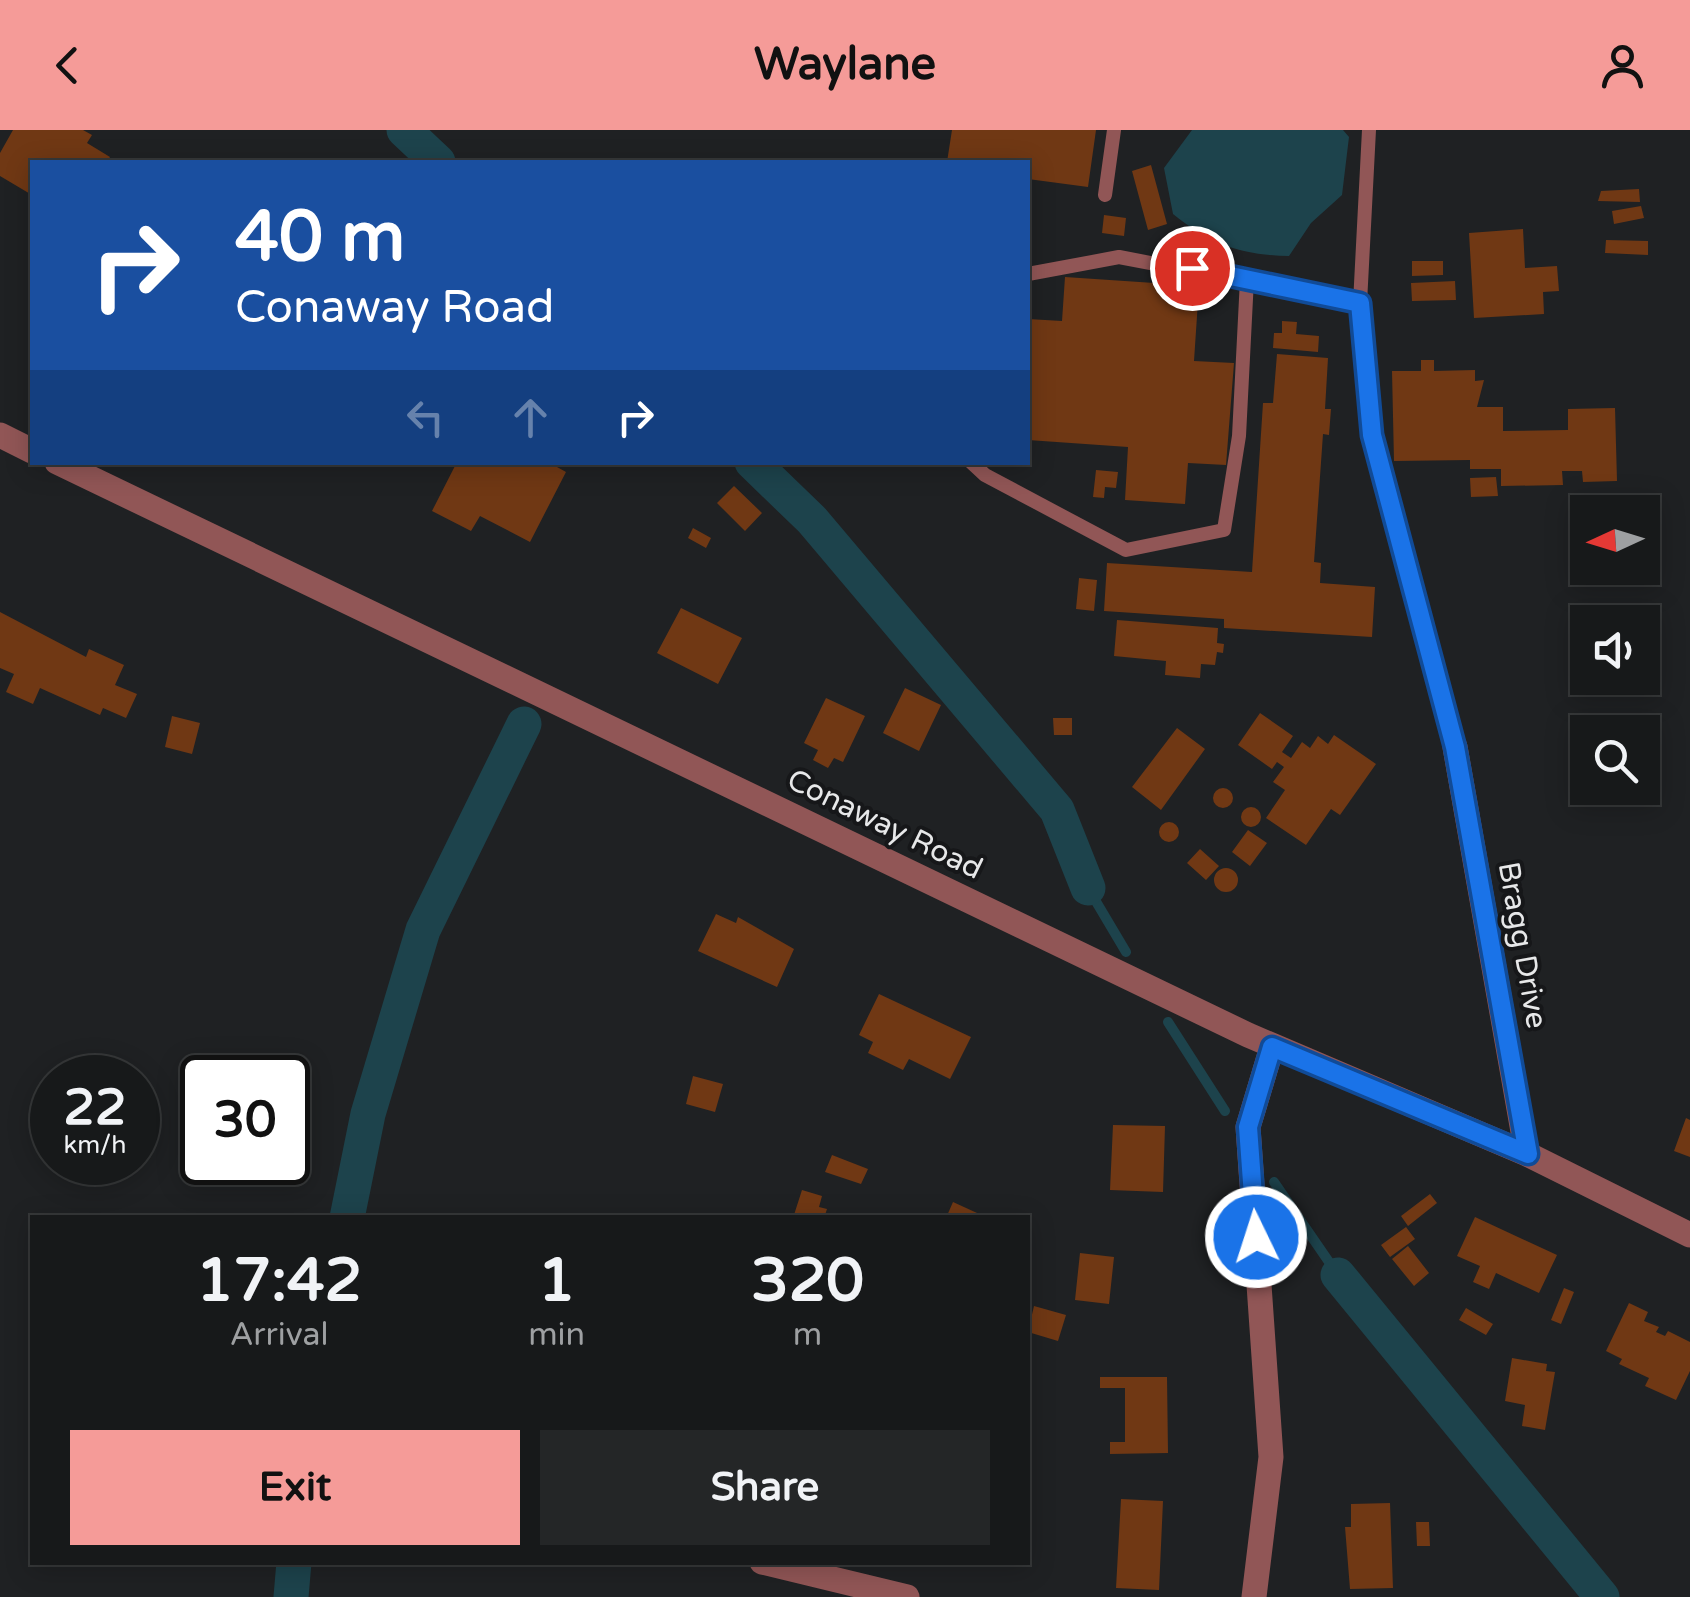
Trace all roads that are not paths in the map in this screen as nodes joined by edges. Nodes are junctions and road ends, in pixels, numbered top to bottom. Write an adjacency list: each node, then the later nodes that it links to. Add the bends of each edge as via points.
1 (1114, 130): 3 (lane)
2 (1369, 130): 6 (lane)
3 (1106, 195)
4 (1030, 274): 5 (lane, via 1120,257)
5 (1247, 280): 6 (lane); 10 (lane, via 1239,436 1224,530 1126,550)
6 (1360, 303): 11 (lane, via 1372,435)
7 (0, 435): 8 (street)
8 (30, 449)
9 (63, 465): 12 (street, Conaway Road)
10 (974, 465)
11 (1455, 747): 13 (street, Bragg Drive)
12 (1272, 1047): 13 (street, Conaway Road); 17 (street, via 1248,1127 1271,1457)
13 (1528, 1154): 14 (street, Conaway Road)
14 (1690, 1235)
15 (774, 1565): 16 (street)
16 (907, 1597)
17 (1254, 1597)

